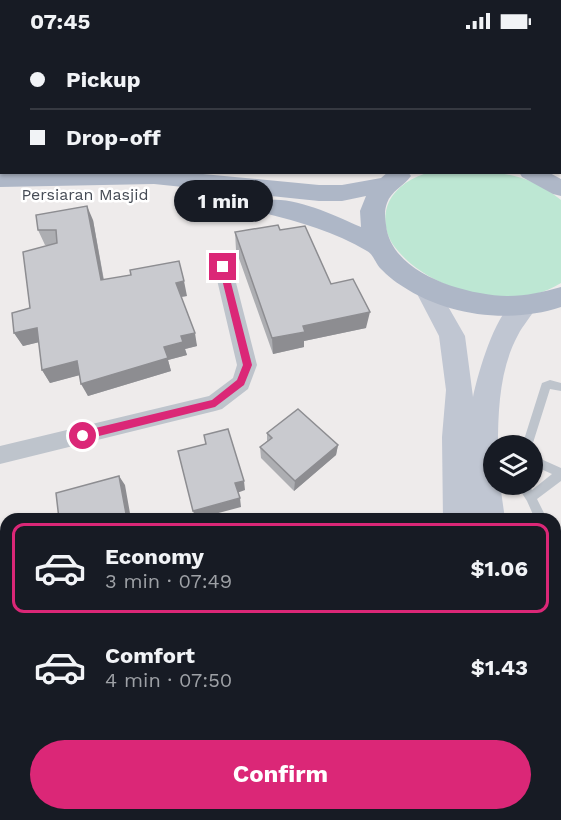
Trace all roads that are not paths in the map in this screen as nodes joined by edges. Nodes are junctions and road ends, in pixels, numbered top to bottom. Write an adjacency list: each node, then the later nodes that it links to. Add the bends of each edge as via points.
1 (40, 175): 2 (main road, Persiaran Masjid); 4 (main road, Persiaran Masjid)
2 (146, 175): 3 (main road, Persiaran Masjid, via 319,193 342,193)
3 (395, 178): 6 (main road, via 374,201 370,222)
4 (0, 180)
5 (0, 194): 6 (main road, Persiaran Masjid, via 179,196 293,210 328,221)
6 (377, 245): 8 (main road, via 396,268)
7 (223, 267): 14 (street, via 248,365 241,383 215,404)
8 (426, 288): 10 (main road, via 491,307); 19 (main road, via 452,336 460,390 456,437)
9 (561, 297): 10 (main road)
10 (524, 307): 12 (main road, via 506,333 492,371 485,412)
11 (561, 387): 13 (lane, via 546,386)
12 (488, 435)
13 (530, 435)
14 (0, 455)
15 (543, 465): 16 (lane)
16 (561, 473): 18 (lane)
17 (489, 495): 20 (main road)
18 (531, 497): 21 (lane)
19 (459, 513)
20 (489, 513)
21 (538, 513)

